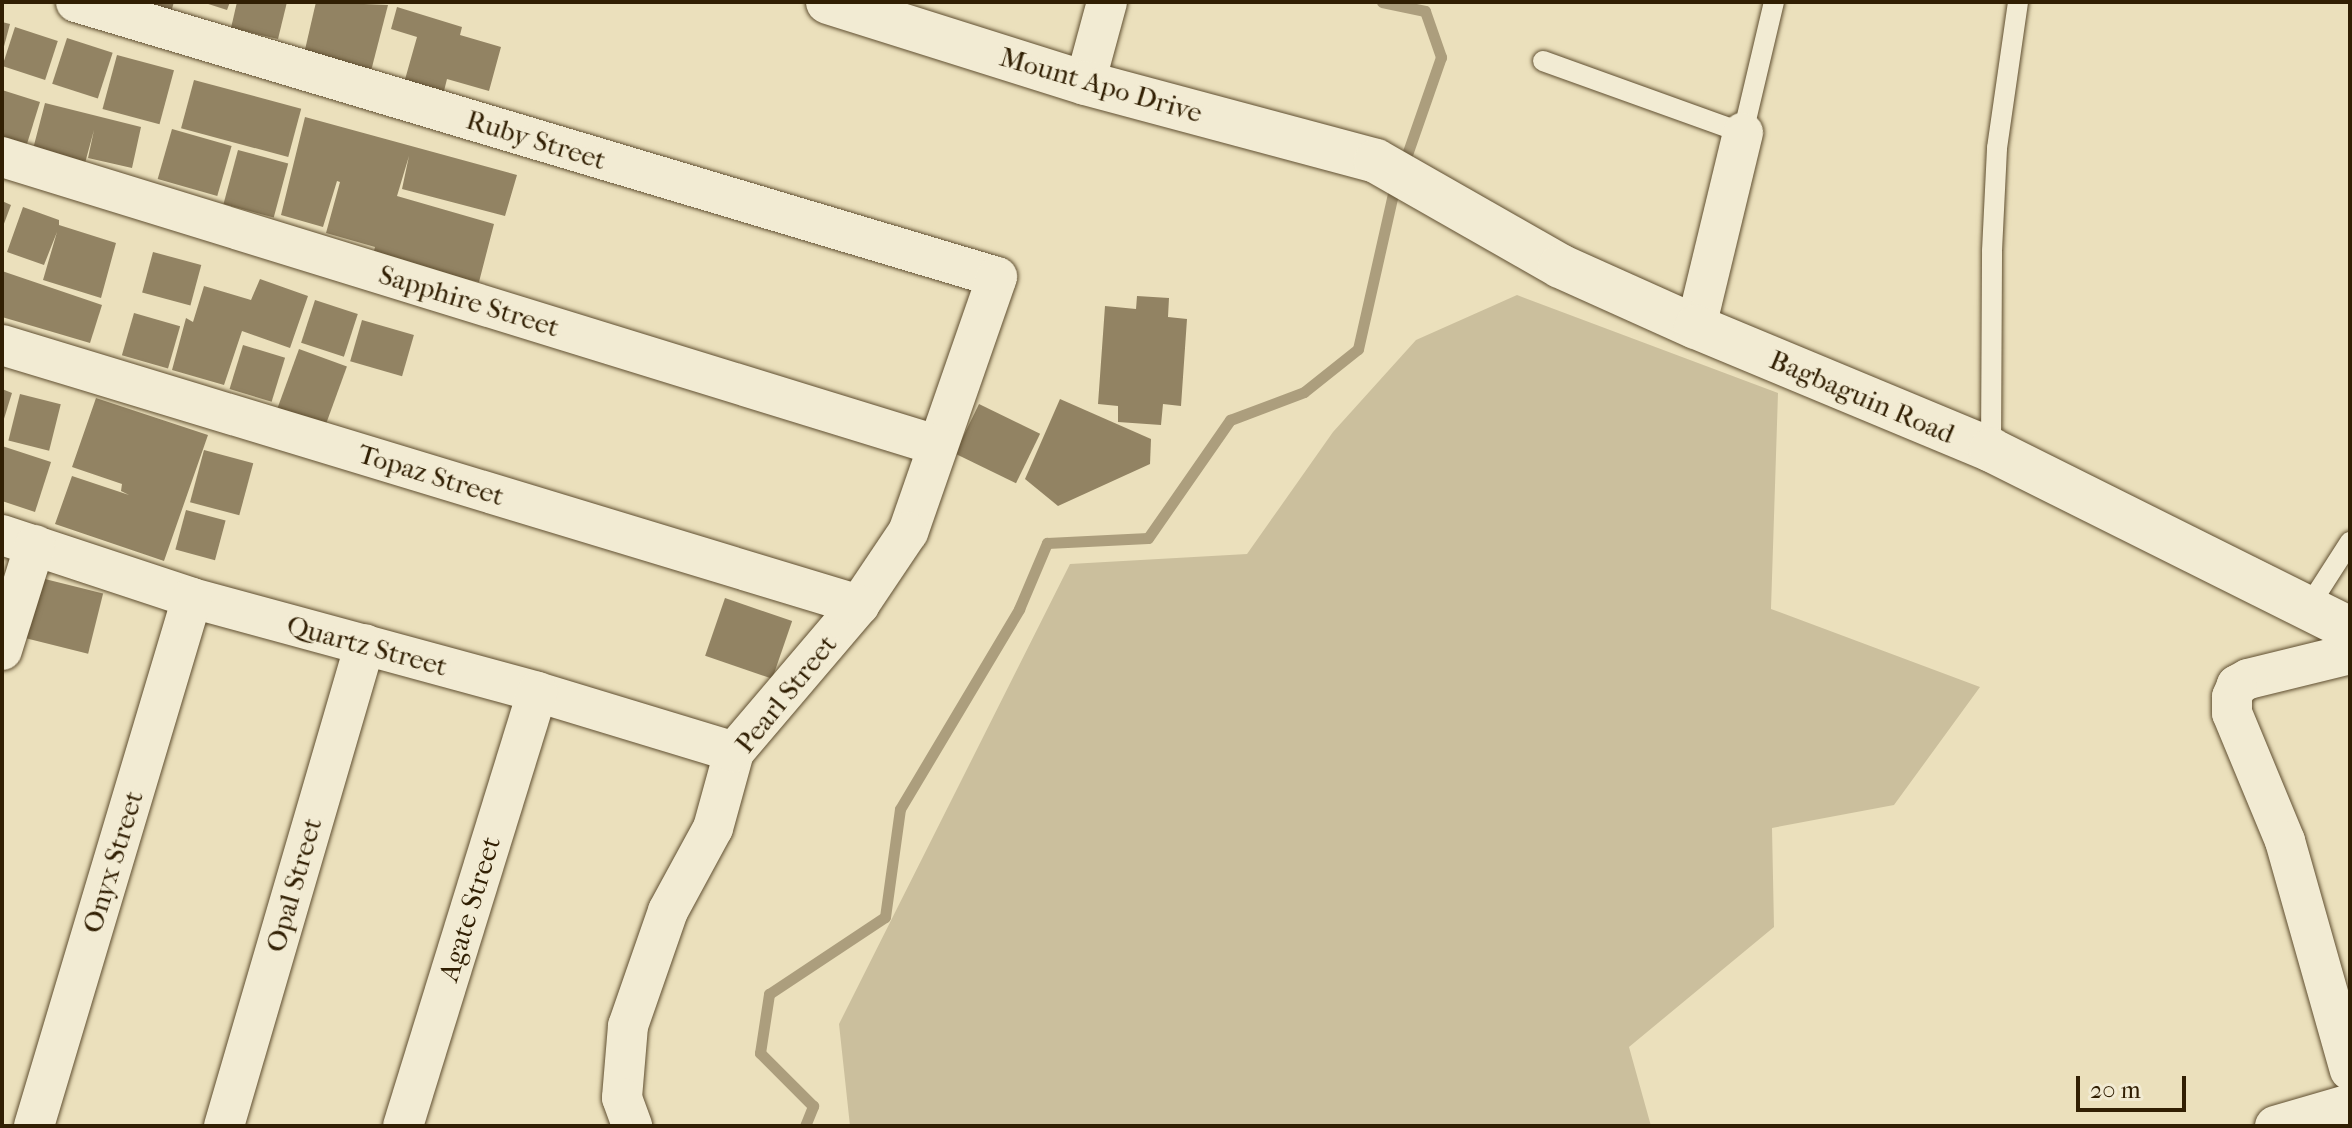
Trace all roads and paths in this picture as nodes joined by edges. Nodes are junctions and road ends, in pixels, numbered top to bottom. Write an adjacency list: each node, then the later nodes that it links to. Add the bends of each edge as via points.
1 (76, 2): 11 (street, Ruby Street)
2 (828, 2): 7 (street, Mount Apo Drive)
3 (1107, 2): 7 (street)
4 (1774, 2): 8 (lane)
5 (2018, 2): 15 (lane, via 1997,148)
6 (1543, 61): 8 (lane)
7 (1085, 83): 10 (street, Mount Apo Drive)
8 (1743, 133): 12 (street)
9 (2, 157): 14 (street, Sapphire Street)
10 (1376, 161): 12 (street, Bagbaguin Road, via 1560,266)
11 (997, 277): 14 (street, Pearl Street)
12 (1696, 327): 15 (street, Bagbaguin Road)
13 (2, 345): 19 (street, Topaz Street)
14 (936, 445): 19 (street, Pearl Street, via 908,532)
15 (1991, 450): 20 (street, Bagbaguin Road)
16 (19, 540): 18 (street, Quartz Street); 23 (street)
17 (2350, 542): 20 (lane)
18 (192, 598): 22 (street, Quartz Street); 29 (street, Onyx Street)
19 (859, 605): 26 (street, Pearl Street)
20 (2307, 609): 21 (street, Bagbaguin Road)
21 (2350, 629)
22 (365, 644): 25 (street, Quartz Street); 30 (street, Opal Street)
23 (2, 650)
24 (2350, 654): 27 (street, via 2248,679 2237,685 2232,697 2232,713 2285,841)
25 (537, 692): 26 (street, Quartz Street); 31 (street, Agate Street)
26 (734, 752): 32 (street, Pearl Street, via 713,828 668,911 628,1026 622,1098)
27 (2350, 1070)
28 (2350, 1104): 33 (street)
29 (34, 1126)
30 (224, 1126)
31 (403, 1126)
32 (632, 1126)
33 (2275, 1126)

